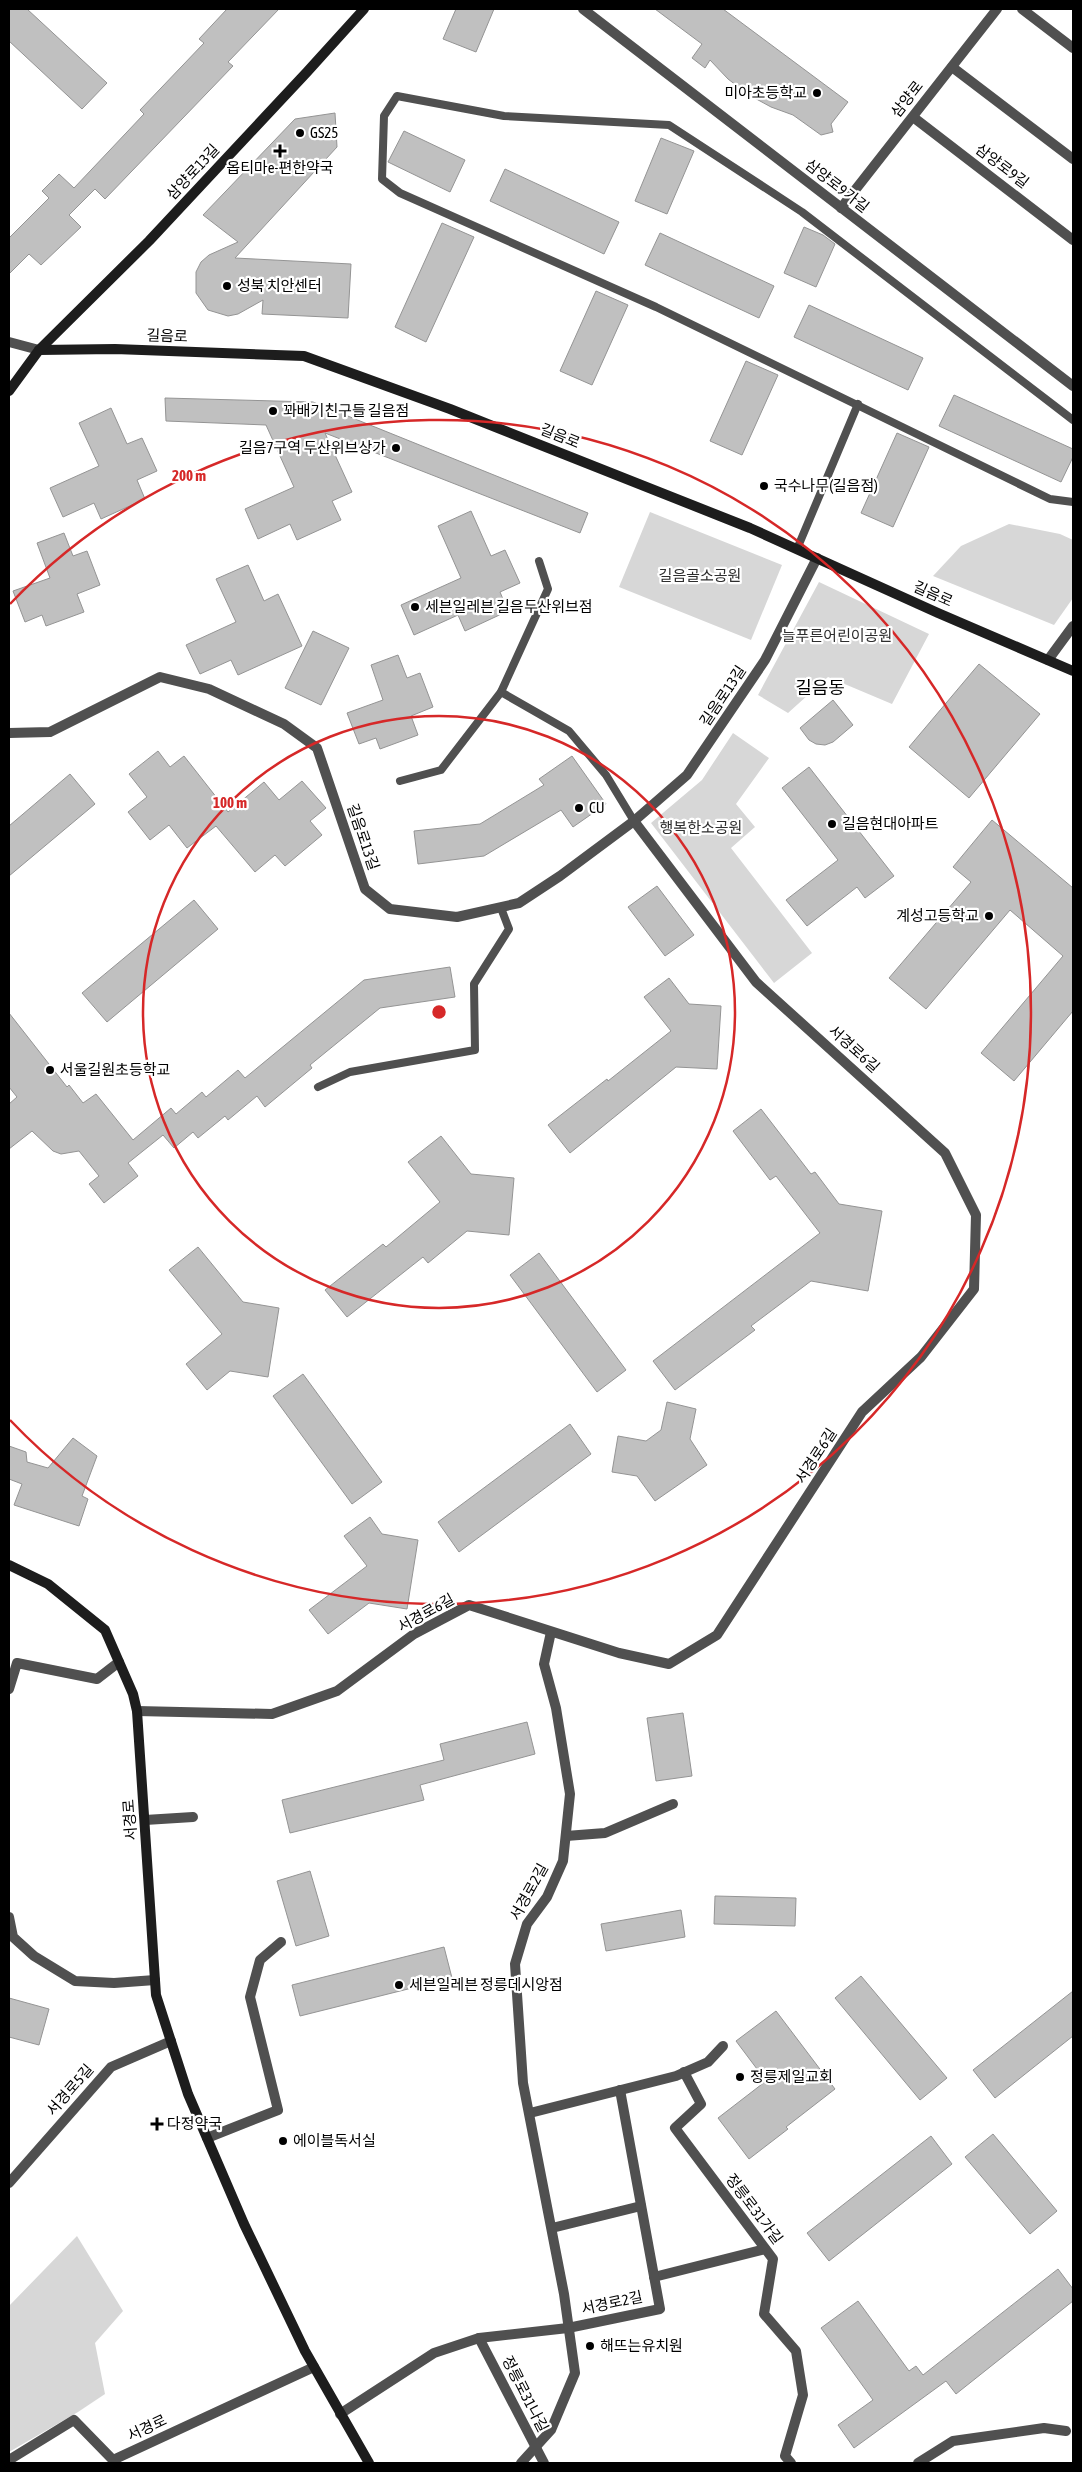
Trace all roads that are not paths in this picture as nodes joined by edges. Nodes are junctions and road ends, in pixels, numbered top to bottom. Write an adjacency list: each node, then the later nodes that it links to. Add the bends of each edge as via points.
1 (364, 9): 12 (street, 삼양로13길, via 149,241)
2 (583, 9): 9 (street, 삼양로9가길)
3 (997, 9): 6 (street, 삼양로)
4 (1022, 9): 5 (street)
5 (1073, 48)
6 (952, 67): 7 (street, 삼양로); 8 (street)
7 (912, 117): 9 (street, 삼양로); 10 (street, 삼양로9길)
8 (1073, 159)
9 (841, 208): 13 (street, 삼양로9가길)
10 (1073, 240)
11 (9, 342): 12 (street, 길음로)
12 (39, 350): 14 (street, 삼양로13길); 18 (street, 길음로, via 304,356 459,412)
13 (1073, 386)
14 (9, 391)
15 (858, 404): 16 (lane, via 656,308 400,193 382,179 384,116 397,96 504,116 670,125 802,212); 17 (lane, via 1050,499); 18 (lane)
16 (1073, 420)
17 (1073, 502)
18 (797, 549): 19 (street, 길음로)
19 (817, 558): 22 (street, 길음로); 27 (street, 길음로13길, via 766,660 687,775)
20 (539, 562): 24 (lane, via 548,589)
21 (1073, 626): 22 (street)
22 (1048, 660): 23 (street, 길음로)
23 (1073, 671)
24 (501, 692): 26 (lane, via 441,770); 27 (lane, via 569,731 606,775)
25 (9, 733): 28 (street, 길음로13길, via 50,732 160,677 209,689 284,724 317,748 365,889 390,910 457,917)
26 (400, 781)
27 (634, 821): 28 (street, 길음로13길, via 519,903); 31 (street, 서경로6길, via 756,982 945,1153 976,1215 974,1290 921,1357 862,1412 717,1636 669,1664)
28 (501, 908): 29 (lane, via 509,929 474,984 475,1050 350,1072)
29 (318, 1087)
30 (9, 1565): 32 (street, 서경로, via 48,1584 105,1630)
31 (551, 1632): 34 (street, 서경로6길, via 469,1606 414,1634 337,1691 272,1714); 38 (street, 서경로2길, via 544,1664 556,1708 570,1794)
32 (119, 1662): 33 (street, via 97,1679 17,1663); 34 (street, 서경로)
33 (9, 1689)
34 (138, 1711): 37 (street, 서경로)
35 (673, 1804): 38 (street, via 604,1833)
36 (193, 1817): 37 (street)
37 (145, 1820): 41 (street, 서경로)
38 (566, 1836): 46 (street, 서경로2길, via 563,1861 547,1897 527,1924 514,1964 523,2083)
39 (9, 1917): 41 (street, via 13,1937 34,1956 75,1981)
40 (281, 1942): 47 (street, via 260,1960 250,1997 278,2110)
41 (155, 1980): 42 (street, 서경로, via 156,1995)
42 (171, 2041): 47 (street, 서경로); 48 (street, 서경로5길, via 111,2067)
43 (722, 2046): 44 (street, via 708,2062)
44 (684, 2072): 45 (street); 51 (street, 정릉로31가길, via 700,2104 674,2128)
45 (620, 2090): 46 (street); 49 (street, 서경로2길)
46 (530, 2113): 50 (street, 서경로2길)
47 (206, 2138): 55 (street, 서경로)
48 (9, 2183)
49 (641, 2206): 50 (street); 52 (street, 서경로2길)
50 (552, 2228): 53 (street, 서경로2길)
51 (765, 2249): 52 (street, 서경로2길); 63 (street, 정릉로31가길, via 773,2259 764,2314 796,2351 803,2394 785,2456)
52 (654, 2277): 53 (street, 서경로2길, via 660,2308)
53 (568, 2328): 54 (street); 58 (street, 서경로2길, via 575,2373 551,2430)
54 (479, 2338): 56 (street, via 434,2353); 58 (street, 정릉로31나길)
55 (314, 2368): 56 (street, 서경로); 59 (street, 서경로, via 113,2460 74,2420)
56 (340, 2414): 60 (street, 서경로)
57 (1066, 2431): 64 (street, via 1044,2428 953,2441)
58 (535, 2448): 61 (street, 서경로2길); 62 (street, 정릉로31나길)
59 (9, 2460)
60 (369, 2463)
61 (521, 2463)
62 (544, 2463)
63 (792, 2463)
64 (918, 2463)

